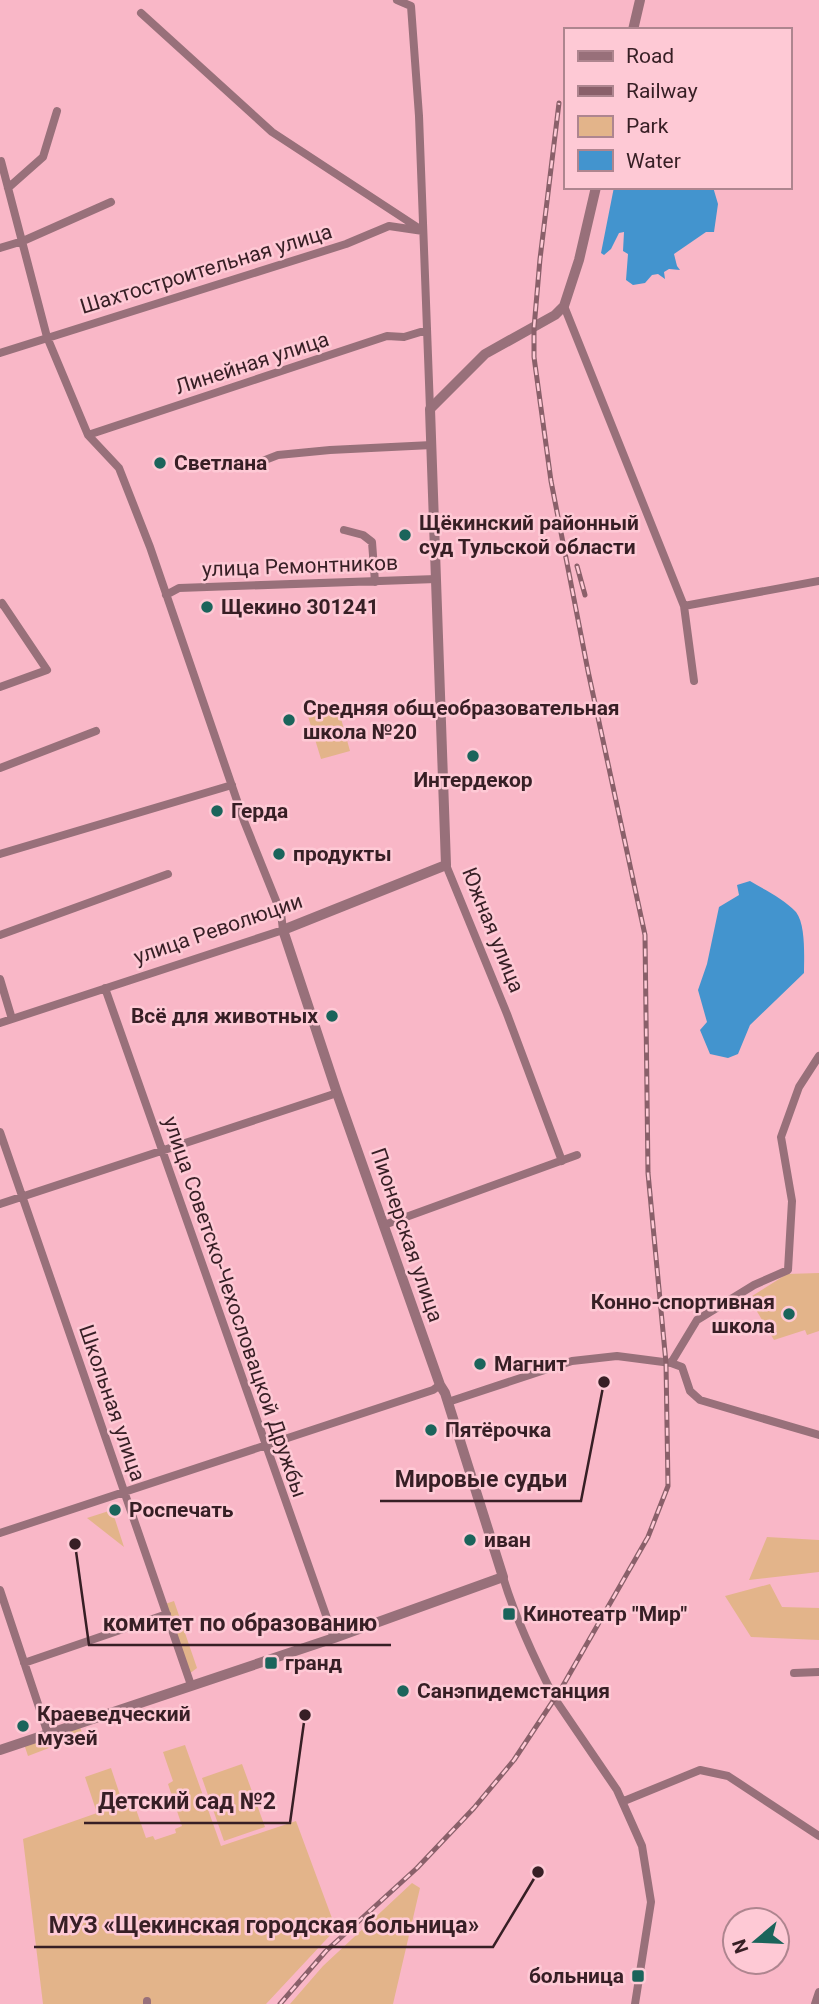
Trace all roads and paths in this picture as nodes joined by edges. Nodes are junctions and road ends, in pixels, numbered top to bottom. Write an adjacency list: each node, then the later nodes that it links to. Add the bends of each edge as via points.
1 (397, 0): 10 (street, via 411,6)
2 (640, 0): 4 (street)
3 (141, 13): 10 (street, via 272,132)
4 (633, 28)
5 (57, 111): 7 (street, via 43,158)
6 (1, 161): 7 (street)
7 (8, 188): 11 (street)
8 (596, 189): 13 (street)
9 (111, 202): 11 (street)
10 (423, 231): 14 (street); 15 (street, Шахтостроительная улица, via 389,226 345,244)
11 (23, 241): 12 (street); 15 (street)
12 (0, 248)
13 (564, 306): 17 (street, via 485,354); 27 (street)
14 (427, 330): 17 (street); 18 (street, Линейная улица, via 404,337 387,336)
15 (47, 337): 16 (street, Шахтостроительная улица); 18 (street)
16 (0, 353)
17 (430, 410): 19 (street, Южная улица)
18 (88, 435): 25 (street, Пионерская улица, via 119,468)
19 (432, 445): 20 (street, via 278,455); 22 (street, Южная улица)
20 (244, 468)
21 (344, 530): 24 (street, via 372,542)
22 (436, 579): 24 (street, улица Ремонтников); 34 (street, Южная улица)
23 (819, 581): 27 (street)
24 (375, 582): 25 (street, улица Ремонтников, via 179,588)
25 (166, 595): 32 (street, Пионерская улица)
26 (0, 604): 29 (street, via 47,670)
27 (684, 606): 28 (street)
28 (694, 681)
29 (0, 687)
30 (96, 731): 31 (street)
31 (0, 768)
32 (232, 785): 33 (street); 36 (street, Пионерская улица, via 281,913)
33 (0, 854)
34 (446, 865): 36 (street, улица Революции); 47 (street, Южная улица)
35 (168, 874): 37 (street)
36 (283, 930): 39 (street, улица Революции); 43 (street, Пионерская улица)
37 (0, 935)
38 (0, 979): 40 (street)
39 (105, 988): 40 (street, улица Революции); 45 (street, улица Советско-Чехословацкой Дружбы)
40 (12, 1019): 41 (street, улица Революции)
41 (0, 1023)
42 (819, 1056): 51 (street, via 799,1087 781,1137 792,1201 788,1270 697,1320)
43 (337, 1093): 45 (street); 50 (street, Пионерская улица)
44 (0, 1132): 48 (street, Школьная улица)
45 (161, 1150): 48 (street); 55 (street, улица Советско-Чехословацкой Дружбы)
46 (577, 1155): 47 (street)
47 (562, 1161): 50 (street)
48 (23, 1197): 49 (street); 56 (street, Школьная улица)
49 (0, 1205)
50 (384, 1225): 52 (street, Пионерская улица)
51 (669, 1363): 53 (street, via 617,1356 572,1361); 54 (street, via 682,1367 690,1391 700,1400)
52 (440, 1385): 53 (street, Пионерская улица); 55 (street)
53 (447, 1402): 58 (street, Пионерская улица)
54 (819, 1435)
55 (265, 1444): 56 (street); 61 (street, улица Советско-Чехословацкой Дружбы)
56 (125, 1492): 57 (street); 60 (street, Школьная улица)
57 (0, 1533)
58 (503, 1577): 61 (street); 68 (street, Пионерская улица, via 523,1635 555,1699)
59 (0, 1590): 62 (street)
60 (167, 1614): 62 (street); 65 (street, Школьная улица)
61 (334, 1638): 65 (street)
62 (24, 1663): 66 (street)
63 (819, 1672): 64 (street)
64 (794, 1673)
65 (191, 1685): 66 (street)
66 (48, 1734): 67 (street)
67 (0, 1750)
68 (624, 1801): 69 (street, via 700,1770 728,1776); 71 (street, Пионерская улица, via 642,1846 651,1902)
69 (819, 1836)
70 (819, 1992): 72 (street)
71 (635, 2004)
72 (815, 2004)

